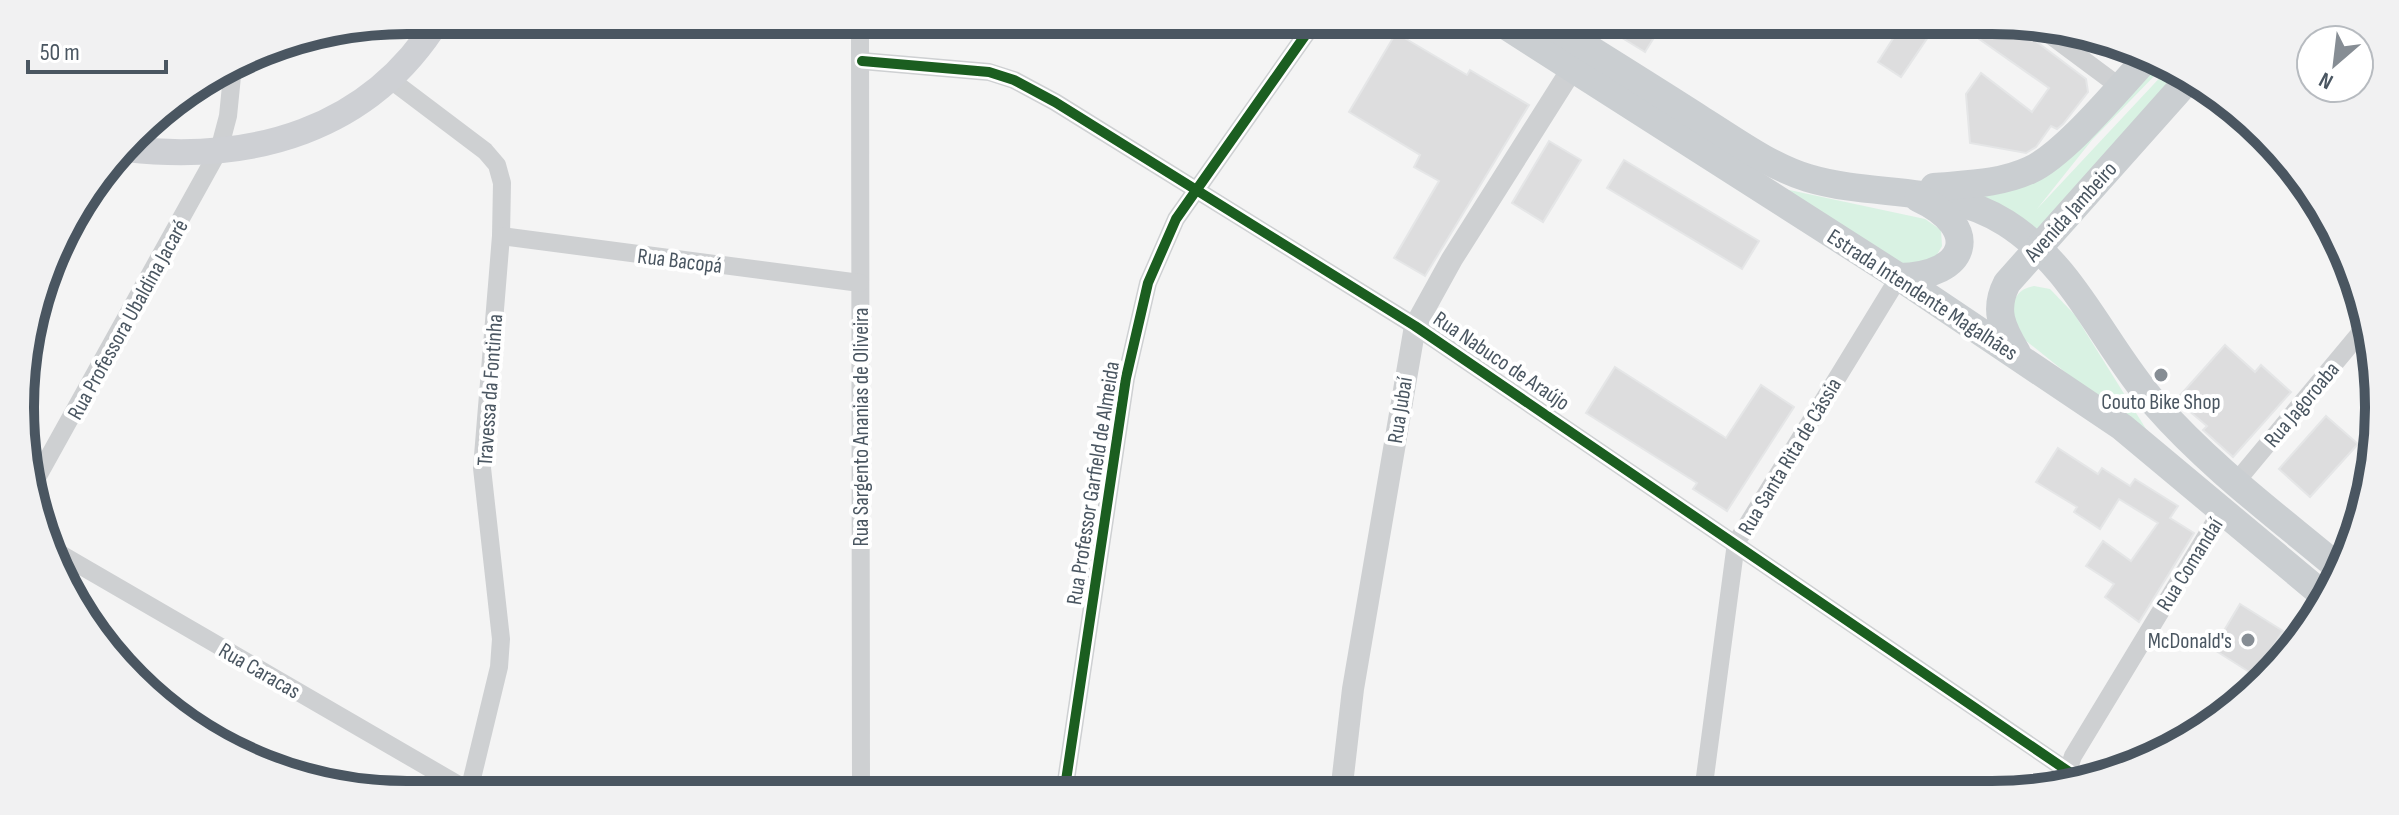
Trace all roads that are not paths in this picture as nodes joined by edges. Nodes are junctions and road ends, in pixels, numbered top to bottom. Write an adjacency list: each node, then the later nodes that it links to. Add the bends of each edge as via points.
1 (427, 34): 11 (main road)
2 (861, 34): 7 (street)
3 (1306, 34): 16 (street, Rua Professor Garfield de Almeida)
4 (1518, 34): 9 (main road, Estrada Intendente Magalhães)
5 (1565, 34): 17 (main road, via 1765,159 1846,187)
6 (2056, 40): 12 (street)
7 (862, 61): 16 (street, Rua Nabuco de Araújo, via 958,68 1014,80); 21 (street, Rua Sargento Ananias de Oliveira)
8 (2140, 65): 12 (main road)
9 (1572, 69): 20 (main road, Estrada Intendente Magalhães); 22 (street, Rua Jubaí)
10 (232, 78): 15 (street, Rua Professora Ubaldina Jacaré)
11 (391, 80): 15 (main road, via 361,103 301,134); 18 (street, Travessa da Fontinha, via 465,133 497,165)
12 (2120, 87): 17 (main road, via 2034,169 1989,183)
13 (2182, 87): 19 (main road, Avenida Jambeiro)
14 (137, 150): 15 (main road)
15 (219, 150): 25 (street, Rua Professora Ubaldina Jacaré)
16 (1195, 189): 22 (street, Rua Nabuco de Araújo); 37 (street, Rua Professor Garfield de Almeida, via 1160,249 1126,378)
17 (1897, 191): 19 (main road, via 1955,199 1982,209); 20 (main road, via 1942,211 1959,239 1949,266 1936,273)
18 (501, 236): 21 (street, Rua Bacopá); 35 (street, Travessa da Fontinha, via 482,468 501,639)
19 (2036, 246): 24 (main road, Avenida Jambeiro, via 2007,283 1999,306 2000,324); 26 (main road, via 2062,273 2156,405)
20 (1899, 277): 24 (main road, Estrada Intendente Magalhães); 28 (street, Rua Santa Rita de Cássia)
21 (860, 283): 36 (street, Rua Sargento Ananias de Oliveira)
22 (1415, 326): 28 (street, Rua Nabuco de Araújo); 38 (street, Rua Jubaí, via 1353,689)
23 (2358, 335): 26 (street, Rua Jagoroaba)
24 (2019, 356): 27 (main road, Estrada Intendente Magalhães, via 2122,427)
25 (40, 473)
26 (2236, 482): 30 (main road)
27 (2222, 510): 31 (main road, Estrada Intendente Magalhães); 32 (street, Rua Comandaí)
28 (1736, 543): 33 (street, Rua Nabuco de Araújo); 39 (street, Rua Santa Rita de Cássia)
29 (65, 557): 34 (street, Rua Caracas)
30 (2331, 562)
31 (2317, 590)
32 (2074, 772)
33 (2064, 774)
34 (448, 781)
35 (472, 781)
36 (863, 781)
37 (1066, 781)
38 (1342, 781)
39 (1704, 781)

